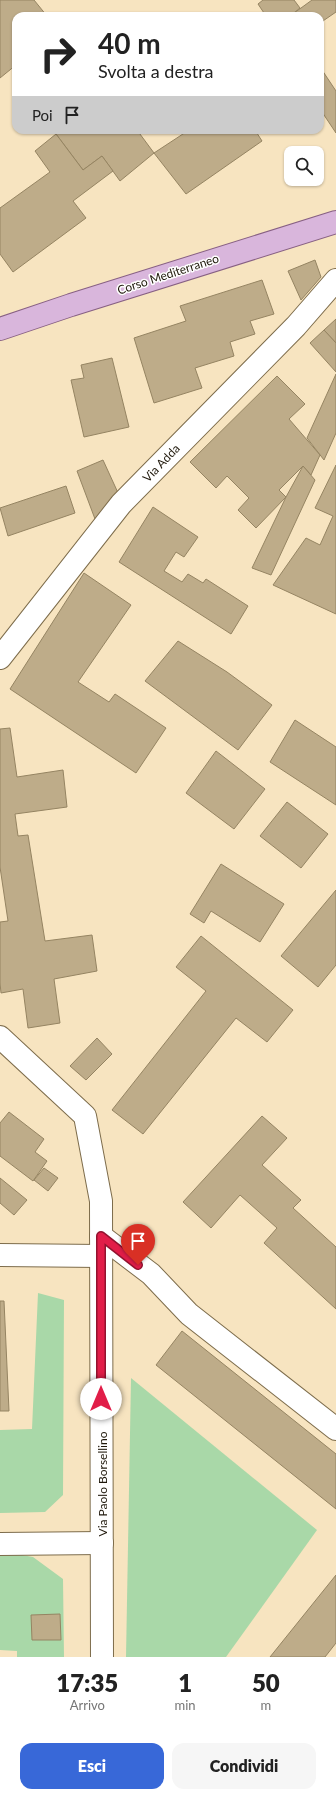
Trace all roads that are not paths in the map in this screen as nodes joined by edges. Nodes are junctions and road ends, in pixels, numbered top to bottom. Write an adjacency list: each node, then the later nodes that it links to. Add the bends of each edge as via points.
1 (336, 222): 3 (main road, Corso Mediterraneo)
2 (336, 280): 4 (street, Via Adda, via 296,326 122,504)
3 (0, 329)
4 (0, 658)
5 (0, 1037): 6 (street, Via Paolo Borsellino, via 85,1116 101,1201)
6 (101, 1246): 7 (street); 8 (street, via 151,1274 189,1314); 9 (street, Via Paolo Borsellino)
7 (0, 1255)
8 (335, 1425)
9 (102, 1542): 10 (street); 11 (street, Via Paolo Borsellino)
10 (0, 1544)
11 (102, 1657)

